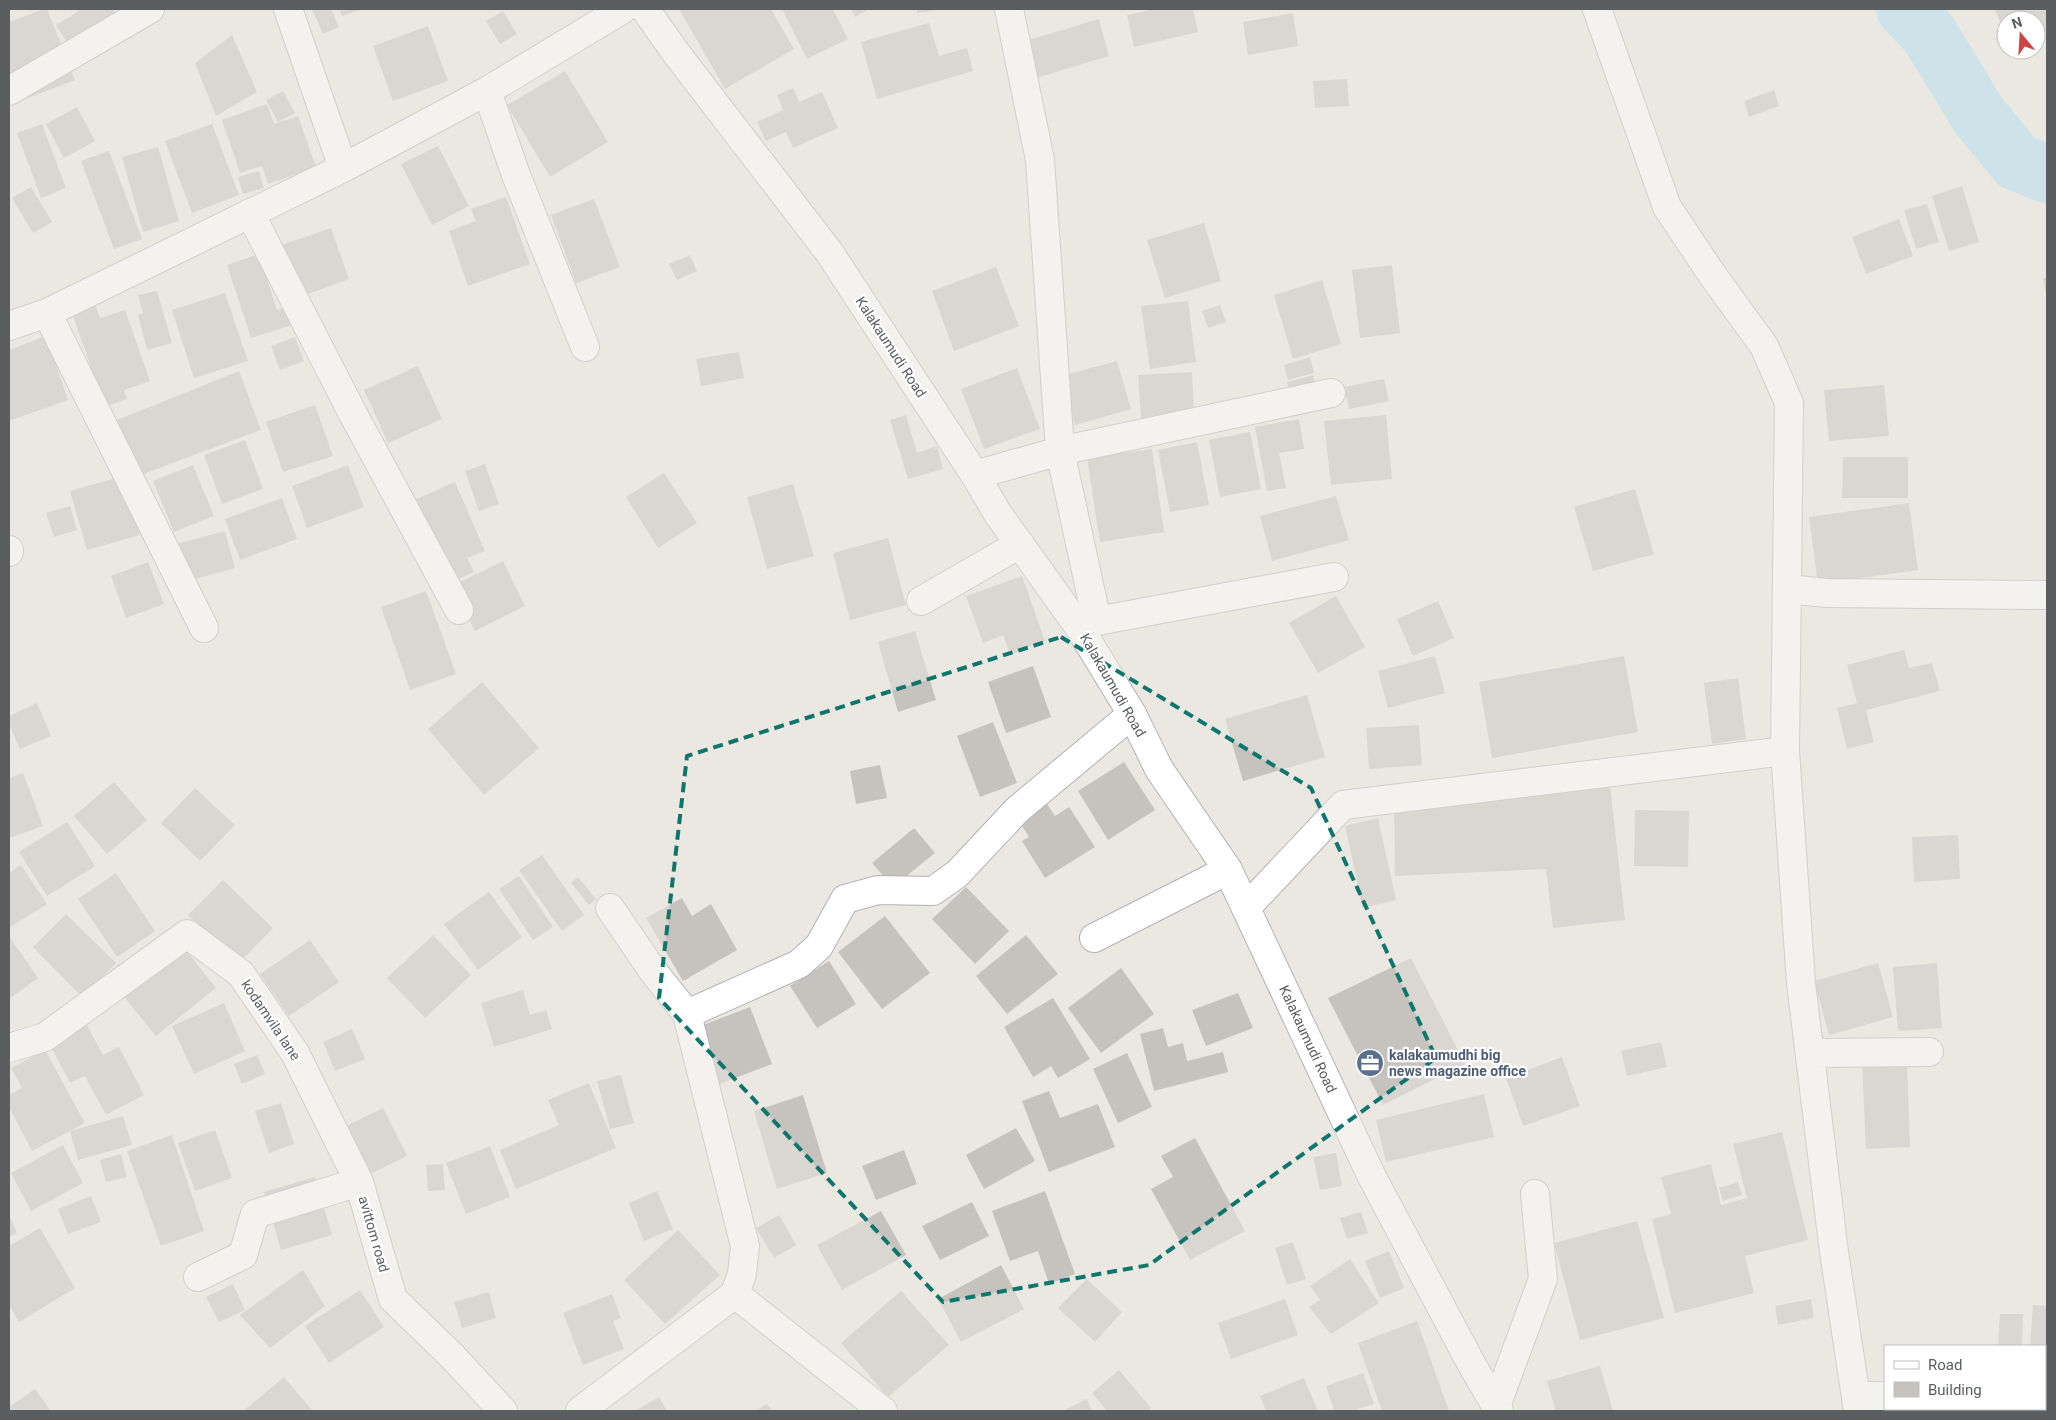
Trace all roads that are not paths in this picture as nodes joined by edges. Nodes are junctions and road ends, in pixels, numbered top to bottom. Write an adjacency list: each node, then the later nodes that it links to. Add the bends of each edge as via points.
1 (150, 9): 7 (street)
2 (288, 9): 9 (street)
3 (623, 9): 8 (street)
4 (645, 9): 16 (street, Kalakaumudi Road, via 829,252)
5 (1009, 9): 15 (street, via 1040,160)
6 (1597, 9): 19 (street, via 1667,207 1764,346 1789,403)
7 (9, 91)
8 (486, 91): 9 (street); 13 (street)
9 (343, 168): 10 (street)
10 (250, 214): 11 (street); 22 (street)
11 (47, 313): 12 (street); 24 (street)
12 (9, 326)
13 (585, 347)
14 (1331, 393): 15 (street)
15 (1060, 451): 16 (street); 23 (street)
16 (975, 475): 17 (street, Kalakaumudi Road)
17 (1020, 544): 21 (street); 23 (street, Kalakaumudi Road)
18 (1334, 578): 23 (street)
19 (1787, 589): 20 (street, via 1827,593); 26 (street)
20 (2047, 596)
21 (921, 601)
22 (459, 610)
23 (1088, 624): 25 (street, Kalakaumudi Road)
24 (204, 628)
25 (1132, 714): 27 (street, Kalakaumudi Road, via 1159,769); 31 (street, via 1017,810 957,874 934,891 878,890 845,899 819,946 800,964)
26 (1784, 751): 29 (street, via 1343,805); 34 (street, via 1801,983)
27 (1228, 870): 29 (street, Kalakaumudi Road); 30 (street)
28 (610, 908): 31 (street)
29 (1246, 908): 41 (street, Kalakaumudi Road, via 1371,1175)
30 (1094, 938)
31 (687, 1014): 38 (street, via 745,1246 742,1274)
32 (9, 1048): 35 (street, kodamvila lane, via 45,1037 187,934 240,974 290,1045)
33 (1929, 1052): 34 (street)
34 (1810, 1053): 40 (street, via 1834,1252)
35 (359, 1182): 37 (street, avittom road, via 255,1214 243,1255); 42 (street, avittom road, via 393,1299)
36 (1536, 1194): 41 (street, via 1543,1279)
37 (198, 1277)
38 (735, 1294): 43 (street); 44 (street)
39 (1884, 1396): 40 (street)
40 (1858, 1404)
41 (1498, 1409)
42 (503, 1411)
43 (580, 1411)
44 (883, 1411)

